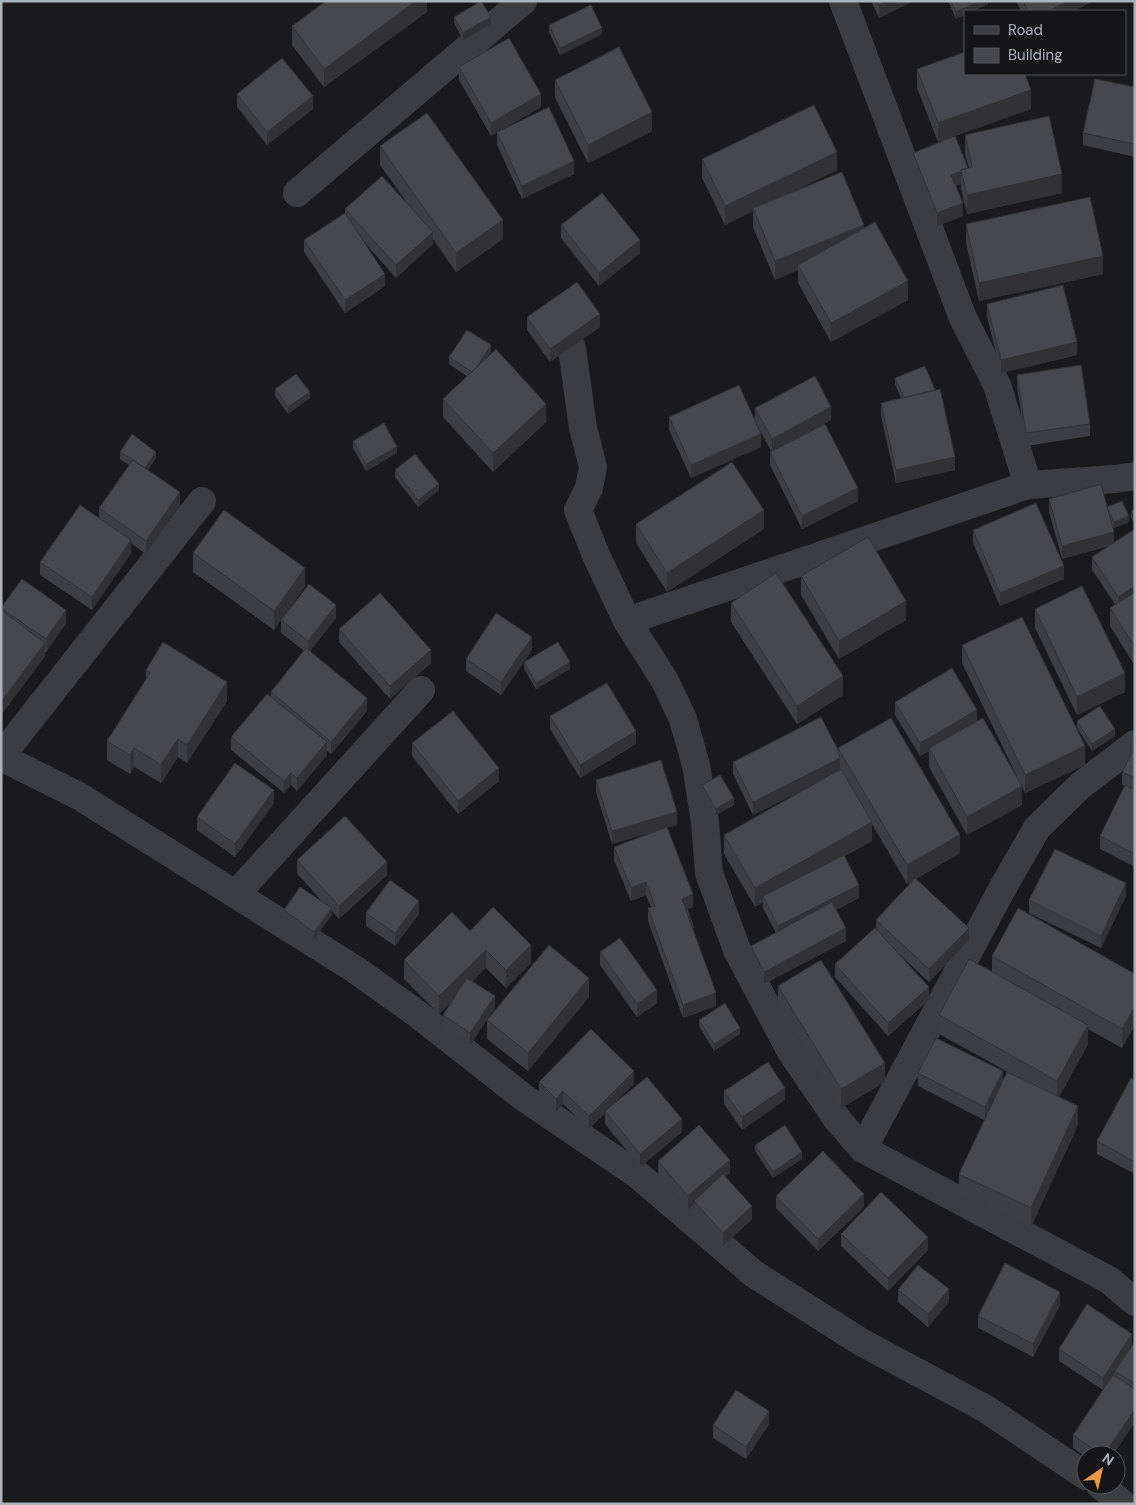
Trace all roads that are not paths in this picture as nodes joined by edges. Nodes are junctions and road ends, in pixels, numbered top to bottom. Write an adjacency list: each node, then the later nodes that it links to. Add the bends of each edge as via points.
1 (522, 1): 3 (street)
2 (843, 1): 6 (street, via 963,318 997,385)
3 (297, 193)
4 (572, 348): 8 (street, via 583,428 593,467 578,510)
5 (1135, 476): 6 (street)
6 (1028, 485): 8 (street)
7 (202, 501): 11 (street)
8 (627, 621): 13 (street, via 665,681 683,718 696,765 709,873 737,950 790,1050 837,1119)
9 (421, 690): 12 (street)
10 (1135, 744): 13 (street, via 1080,786 1037,828)
11 (1, 757): 12 (street, via 79,796)
12 (236, 894): 15 (street, via 416,1012 522,1096 638,1175 754,1274 861,1342 986,1409)
13 (863, 1148): 14 (street, via 1109,1280)
14 (1135, 1302)
15 (1076, 1469)
16 (1112, 1495): 17 (street)
17 (1123, 1504)

